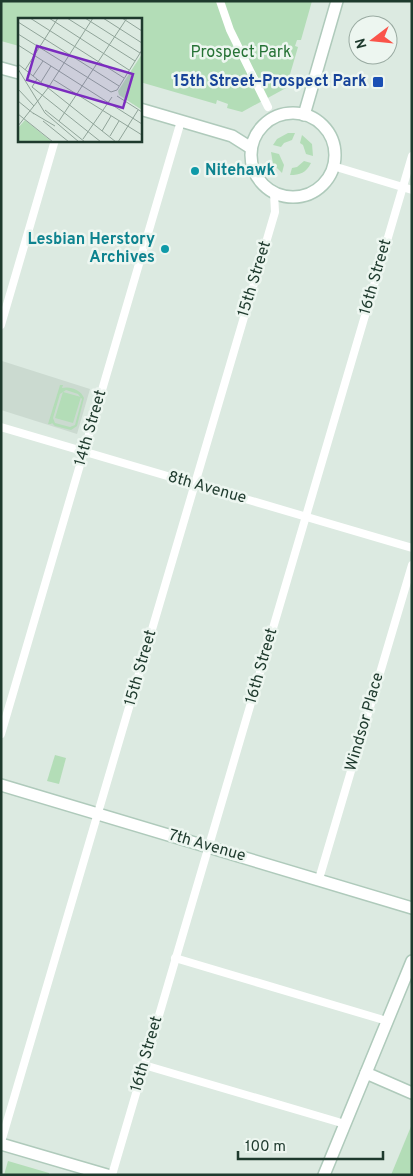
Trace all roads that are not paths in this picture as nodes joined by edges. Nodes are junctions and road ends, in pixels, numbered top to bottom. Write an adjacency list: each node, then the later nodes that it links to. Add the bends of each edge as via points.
1 (220, 1): 5 (street, via 230,30)
2 (337, 1): 7 (street)
3 (1, 68): 4 (street)
4 (18, 74)
5 (268, 107)
6 (141, 109): 8 (street)
7 (304, 115): 10 (street, via 289,113 267,122); 12 (street, via 317,121 327,132 333,145)
8 (181, 121): 10 (street, via 232,136); 18 (street, 14th Street)
9 (55, 141): 16 (street)
10 (251, 148): 15 (street, via 251,163 257,177)
11 (412, 156): 13 (street, 16th Street)
12 (333, 166): 13 (street); 15 (street, via 324,183 308,195 286,197)
13 (403, 187): 14 (street); 20 (street, 16th Street)
14 (412, 190)
15 (274, 193): 19 (street, 15th Street, via 275,212)
16 (1, 325)
17 (1, 427): 18 (street, 8th Avenue)
18 (85, 452): 19 (street, 8th Avenue); 23 (street, 14th Street)
19 (195, 484): 20 (street, 8th Avenue); 25 (street, 15th Street)
20 (306, 517): 21 (street, 8th Avenue); 26 (street, 16th Street)
21 (412, 548)
22 (412, 564): 27 (street, Windsor Place)
23 (1, 734)
24 (1, 786): 25 (street, 7th Avenue)
25 (98, 814): 26 (street, 7th Avenue); 36 (street, 15th Street)
26 (208, 846): 27 (street, 7th Avenue); 29 (street, 16th Street)
27 (318, 879): 28 (street, 7th Avenue)
28 (412, 908)
29 (175, 958): 31 (street); 32 (street, 16th Street)
30 (412, 962): 31 (street)
31 (387, 1021): 33 (street)
32 (144, 1065): 35 (street); 38 (street, 16th Street)
33 (366, 1073): 34 (street); 35 (street)
34 (412, 1093)
35 (345, 1124): 39 (street)
36 (1, 1143): 37 (street)
37 (107, 1175)
38 (112, 1175)
39 (324, 1175)

